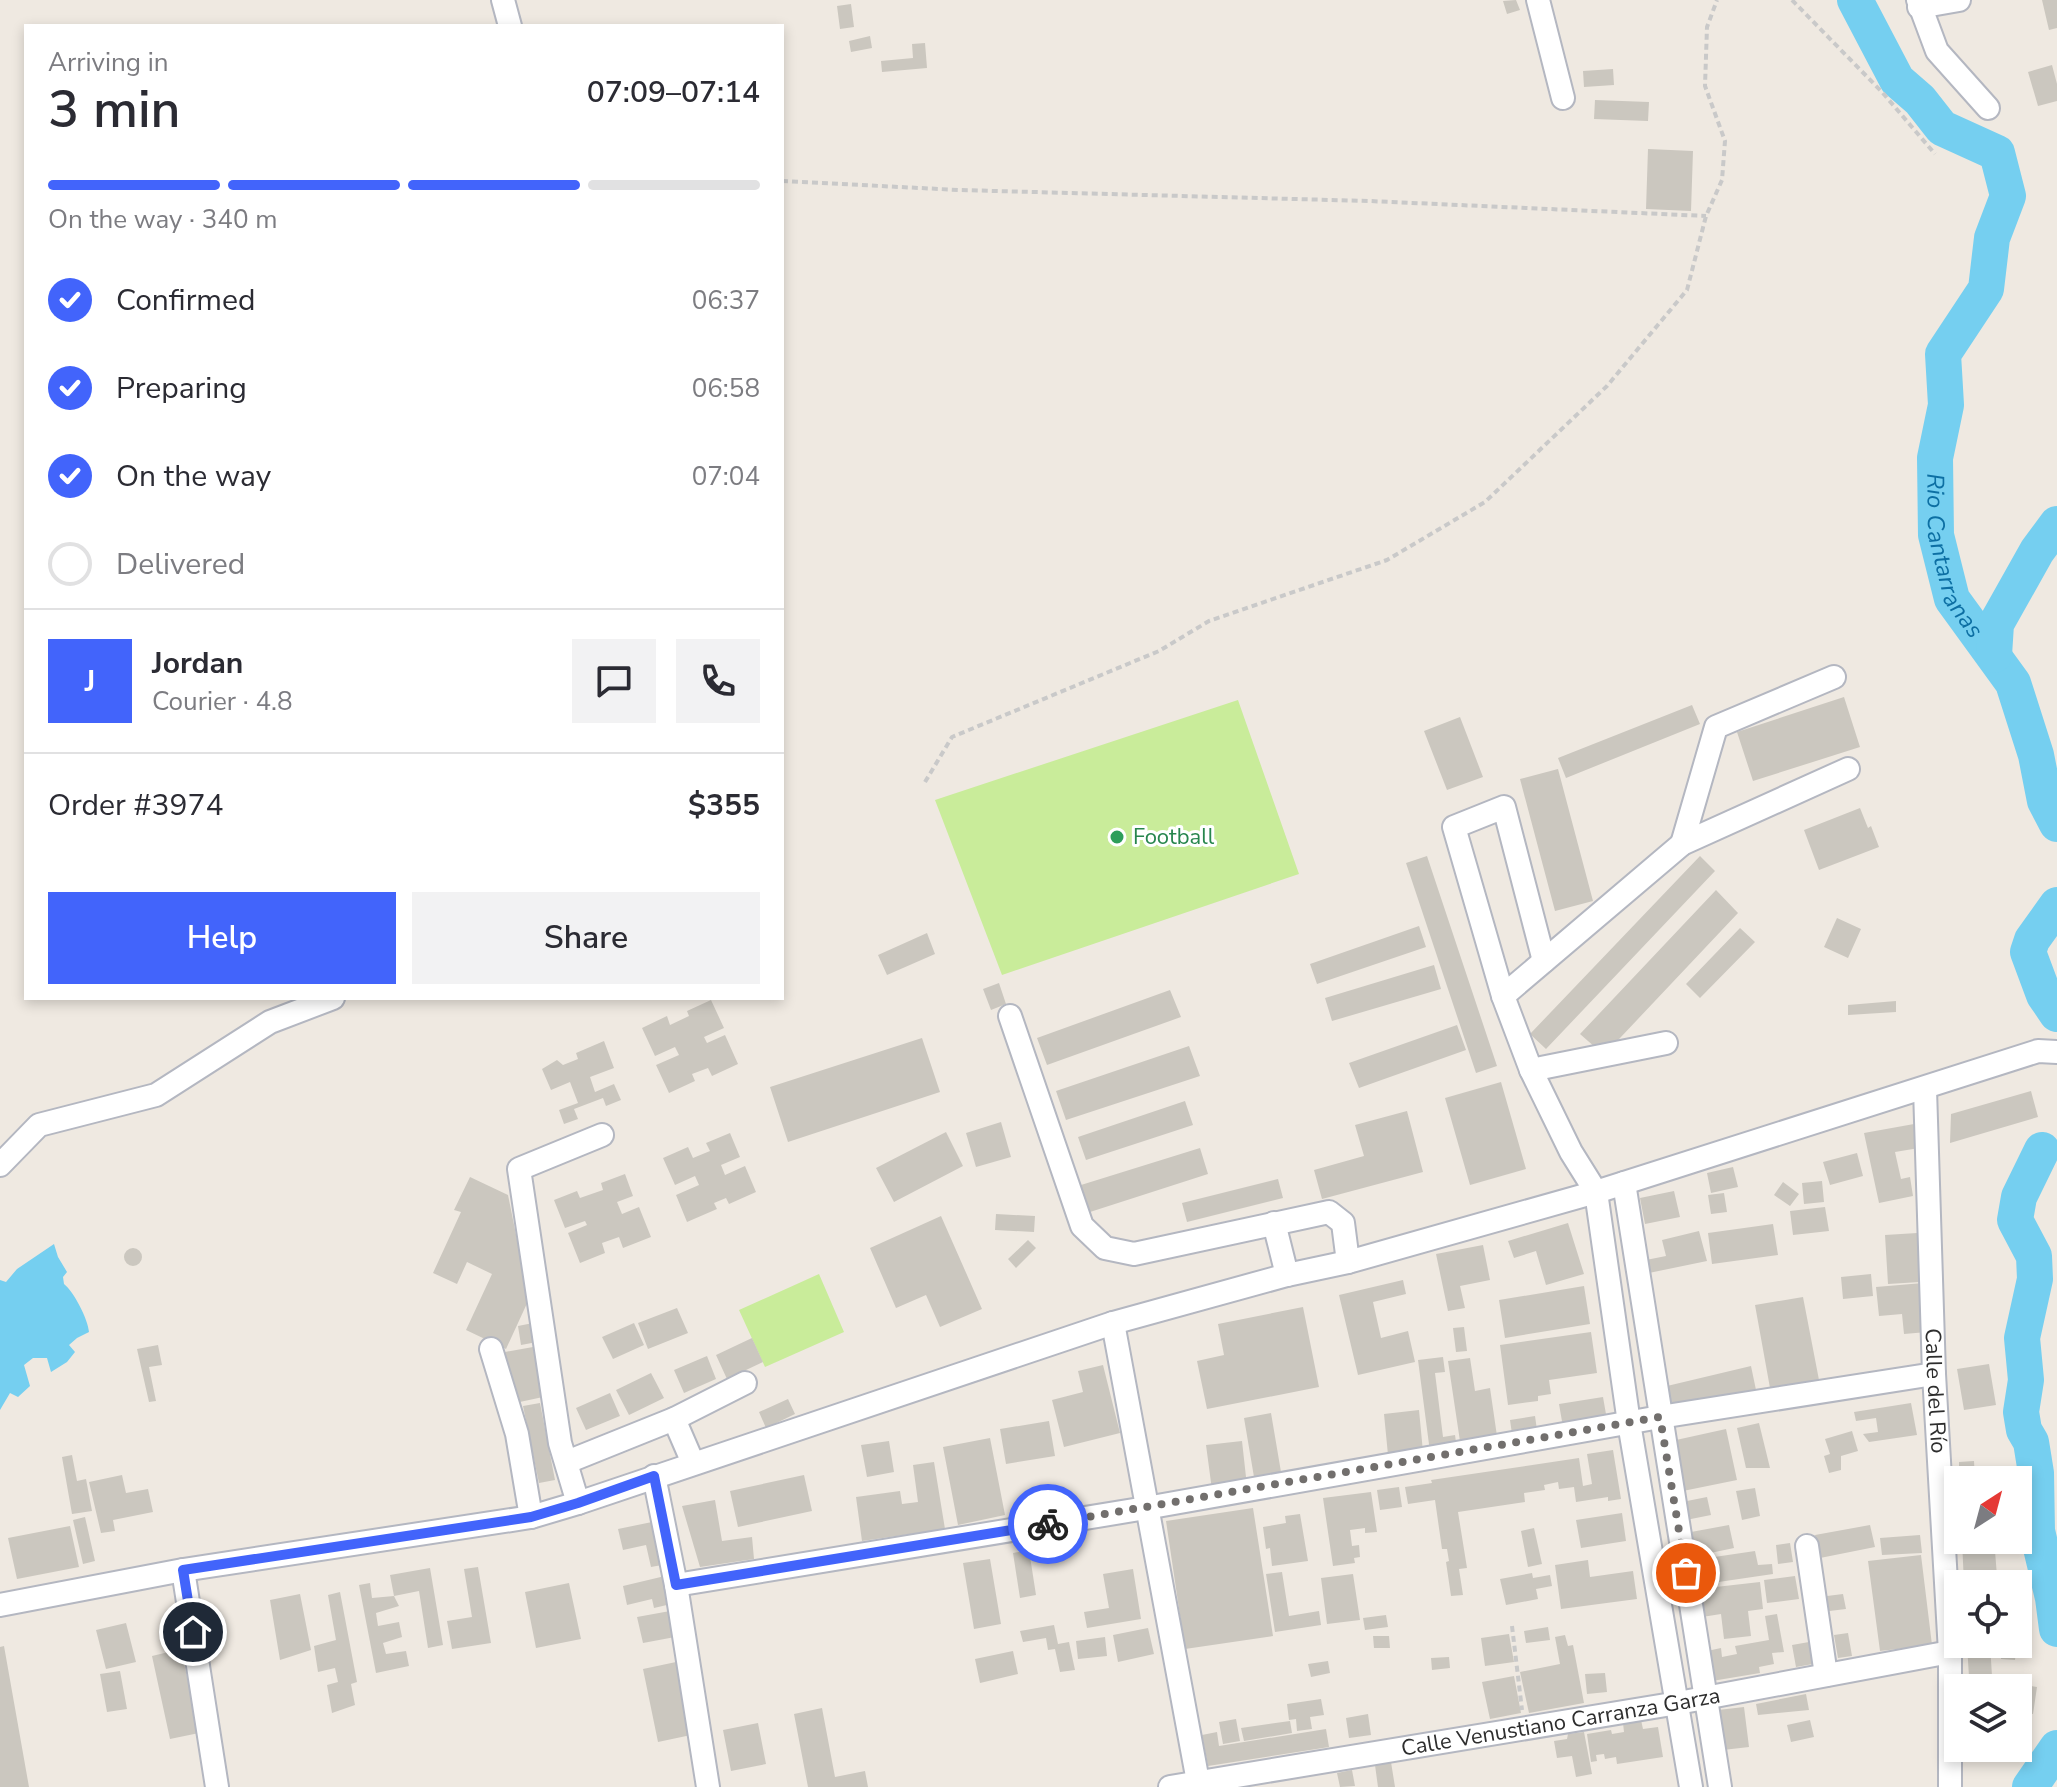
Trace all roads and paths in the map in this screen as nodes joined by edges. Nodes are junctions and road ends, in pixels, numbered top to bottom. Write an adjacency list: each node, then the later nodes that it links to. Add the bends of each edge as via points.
1 (503, 0): 7 (street)
2 (1538, 0): 8 (street)
3 (1717, 0): 12 (path, via 1707,27 1705,86 1725,141 1722,180)
4 (1792, 0): 10 (path)
5 (1959, 0): 6 (street)
6 (1918, 3): 9 (street, via 1937,51)
7 (509, 24)
8 (1563, 98)
9 (1988, 108)
10 (1935, 154)
11 (784, 181): 12 (path)
12 (1706, 216): 15 (path, via 1687,290 1607,386 1485,502 1387,560 1209,621 1159,651 952,737)
13 (1834, 677): 16 (street, via 1716,727)
14 (1848, 769): 16 (street)
15 (925, 782)
16 (1682, 844): 17 (street)
17 (1544, 961): 18 (street); 18 (street, via 1504,807 1454,827)
18 (1503, 996): 23 (street)
19 (328, 1000): 26 (street, via 270,1022 156,1095 39,1125)
20 (1010, 1016): 29 (street, via 1082,1226 1105,1248 1134,1254)
21 (1666, 1043): 23 (street)
22 (2057, 1052): 24 (street, via 2038,1051)
23 (1531, 1070): 28 (street)
24 (1925, 1089): 27 (street); 34 (street, Calle del Río)
25 (602, 1135): 39 (street, via 519,1169)
26 (0, 1165)
27 (1624, 1183): 28 (street); 36 (street)
28 (1596, 1192): 30 (street); 38 (street)
29 (1274, 1223): 30 (street, via 1329,1212 1343,1223); 31 (street)
30 (1348, 1262): 31 (street)
31 (1287, 1275): 32 (street)
32 (1113, 1323): 40 (street); 43 (street)
33 (491, 1349): 44 (street, via 517,1434)
34 (1934, 1374): 36 (street); 47 (street, Calle del Río)
35 (745, 1383): 37 (street)
36 (1660, 1417): 38 (street); 54 (street)
37 (674, 1419): 39 (street); 40 (street)
38 (1629, 1423): 43 (street); 55 (street)
39 (567, 1462): 42 (street)
40 (693, 1463): 41 (street)
41 (654, 1476): 42 (street); 48 (street)
42 (578, 1503): 44 (street)
43 (1146, 1508): 48 (street); 57 (street)
44 (531, 1517): 46 (street)
45 (1807, 1546): 53 (street)
46 (183, 1570): 49 (street); 58 (street)
47 (1945, 1570)
48 (676, 1585): 59 (street)
49 (0, 1605)
50 (1512, 1626): 56 (path)
51 (1944, 1653): 53 (street, Calle Venustiano Carranza Garza)
52 (1950, 1658): 63 (street, Calle del Río)
53 (1826, 1675): 54 (street, Calle Venustiano Carranza Garza)
54 (1706, 1698): 55 (street, Calle Venustiano Carranza Garza); 62 (street)
55 (1678, 1703): 56 (street, Calle Venustiano Carranza Garza); 61 (street)
56 (1525, 1728): 57 (street, Calle Venustiano Carranza Garza)
57 (1198, 1785): 60 (street, Calle Venustiano Carranza Garza)
58 (217, 1787)
59 (708, 1787)
60 (1170, 1787)
61 (1691, 1787)
62 (1720, 1787)
63 (1950, 1787)

